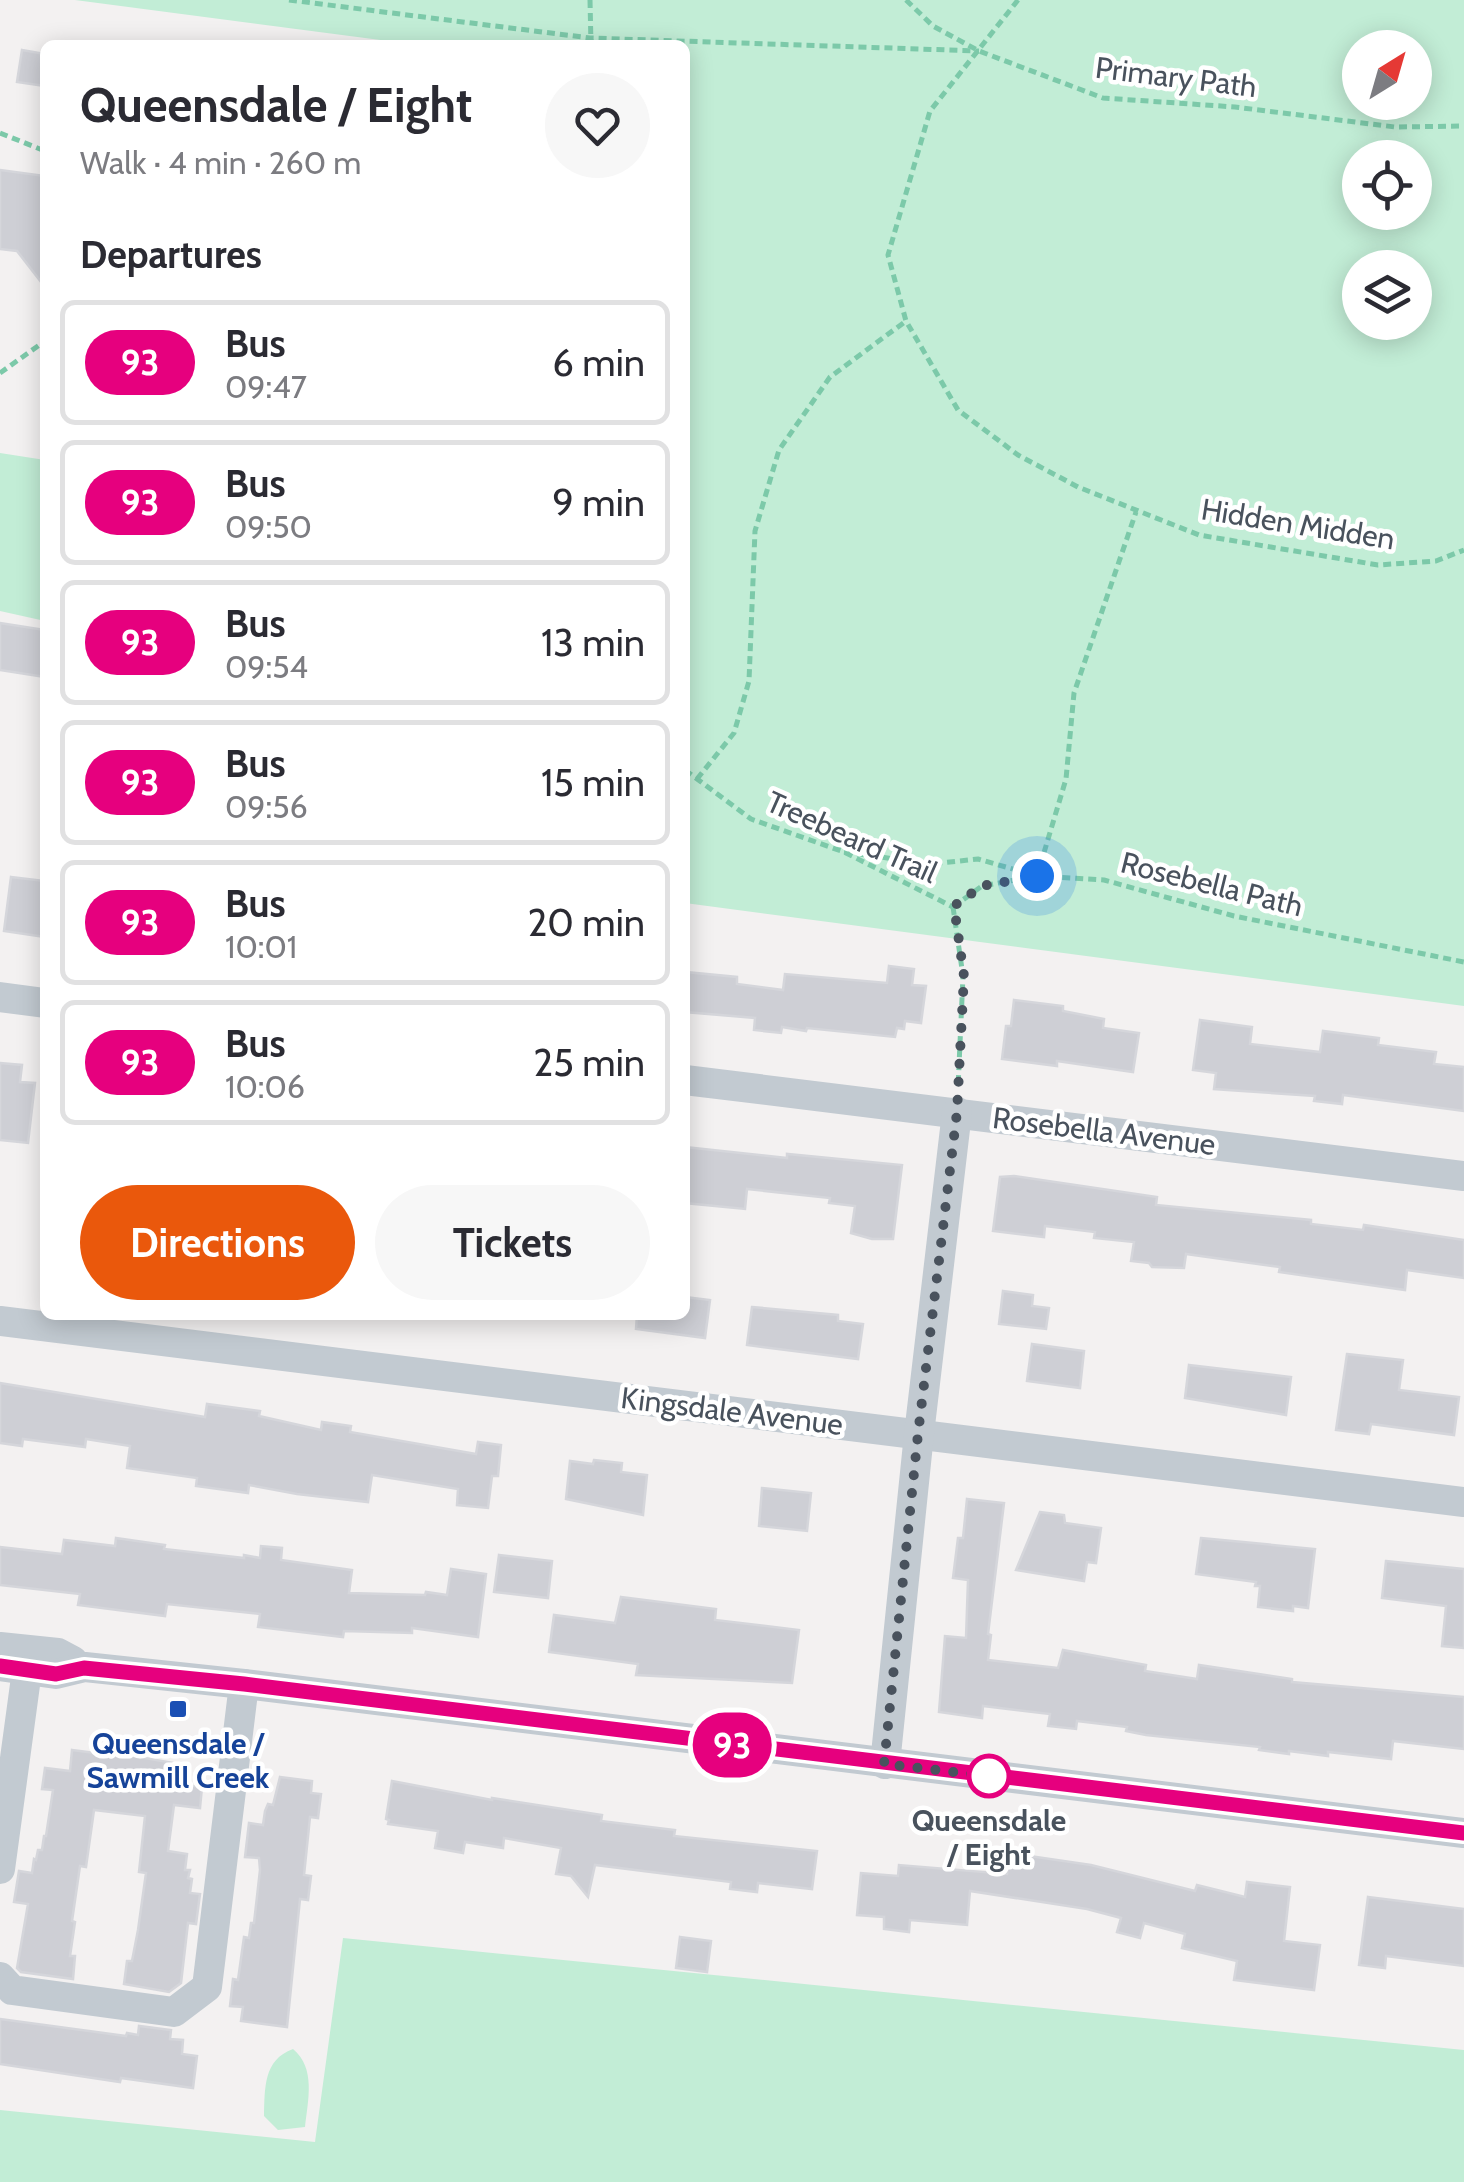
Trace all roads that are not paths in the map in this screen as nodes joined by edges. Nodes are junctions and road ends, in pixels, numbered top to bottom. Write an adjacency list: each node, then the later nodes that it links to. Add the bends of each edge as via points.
1 (0, 997): 2 (street)
2 (40, 1001)
3 (690, 1081): 4 (street, Rosebella Avenue)
4 (957, 1112): 5 (street, Rosebella Avenue); 7 (street)
5 (1464, 1176)
6 (0, 1321): 7 (street, Kingsdale Avenue)
7 (918, 1434): 8 (street, Kingsdale Avenue); 13 (street)
8 (1464, 1502)
9 (0, 1647): 11 (street, via 58,1653)
10 (14, 1668): 11 (street, via 56,1674); 15 (street)
11 (84, 1668): 12 (street)
12 (244, 1684): 13 (street); 16 (street, via 206,1987 174,2012 12,1990)
13 (884, 1764): 14 (street)
14 (1464, 1833)
15 (0, 1870)
16 (0, 1976)

